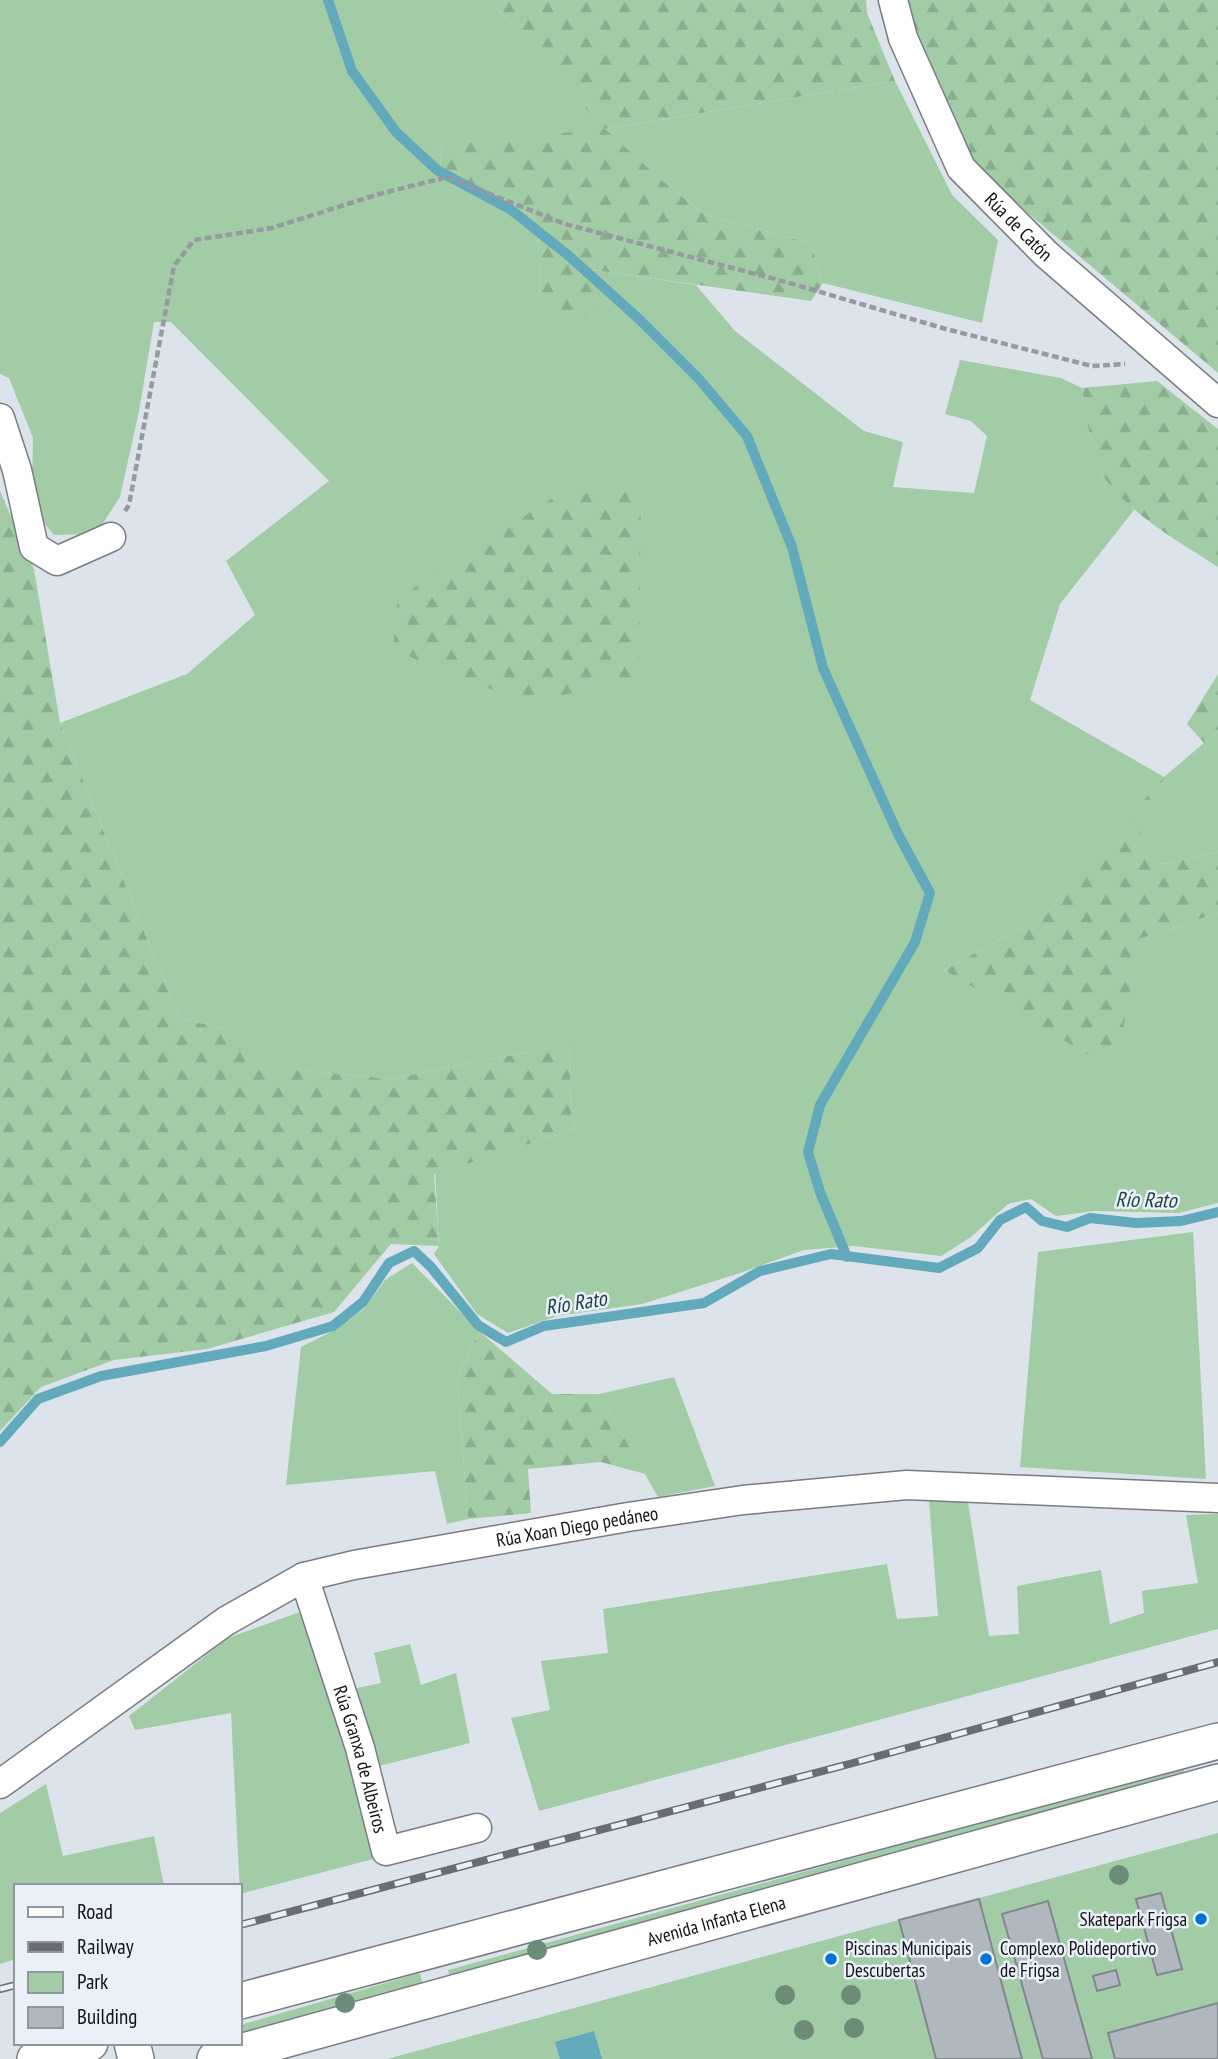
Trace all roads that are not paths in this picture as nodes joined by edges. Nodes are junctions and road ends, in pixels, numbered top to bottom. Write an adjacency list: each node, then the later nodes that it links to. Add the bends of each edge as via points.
1 (893, 0): 2 (street, Rúa de Catón, via 903,38 961,168 1046,254)
2 (1218, 403)
3 (0, 418): 4 (street, via 34,547 57,561)
4 (111, 537)
5 (1218, 1498): 6 (street, Rúa Xoan Diego pedáneo, via 907,1485 743,1500 628,1517)
6 (304, 1577): 9 (street, Rúa Xoan Diego pedáneo, via 226,1620); 10 (street, Rúa Granxa de Albeiros, via 360,1748 386,1851)
7 (1218, 1741): 11 (street)
8 (1218, 1782): 14 (street, Avenida Infanta Elena)
9 (0, 1784)
10 (477, 1828)
11 (242, 2000)
12 (83, 2045): 13 (street)
13 (35, 2059)
14 (215, 2059)

